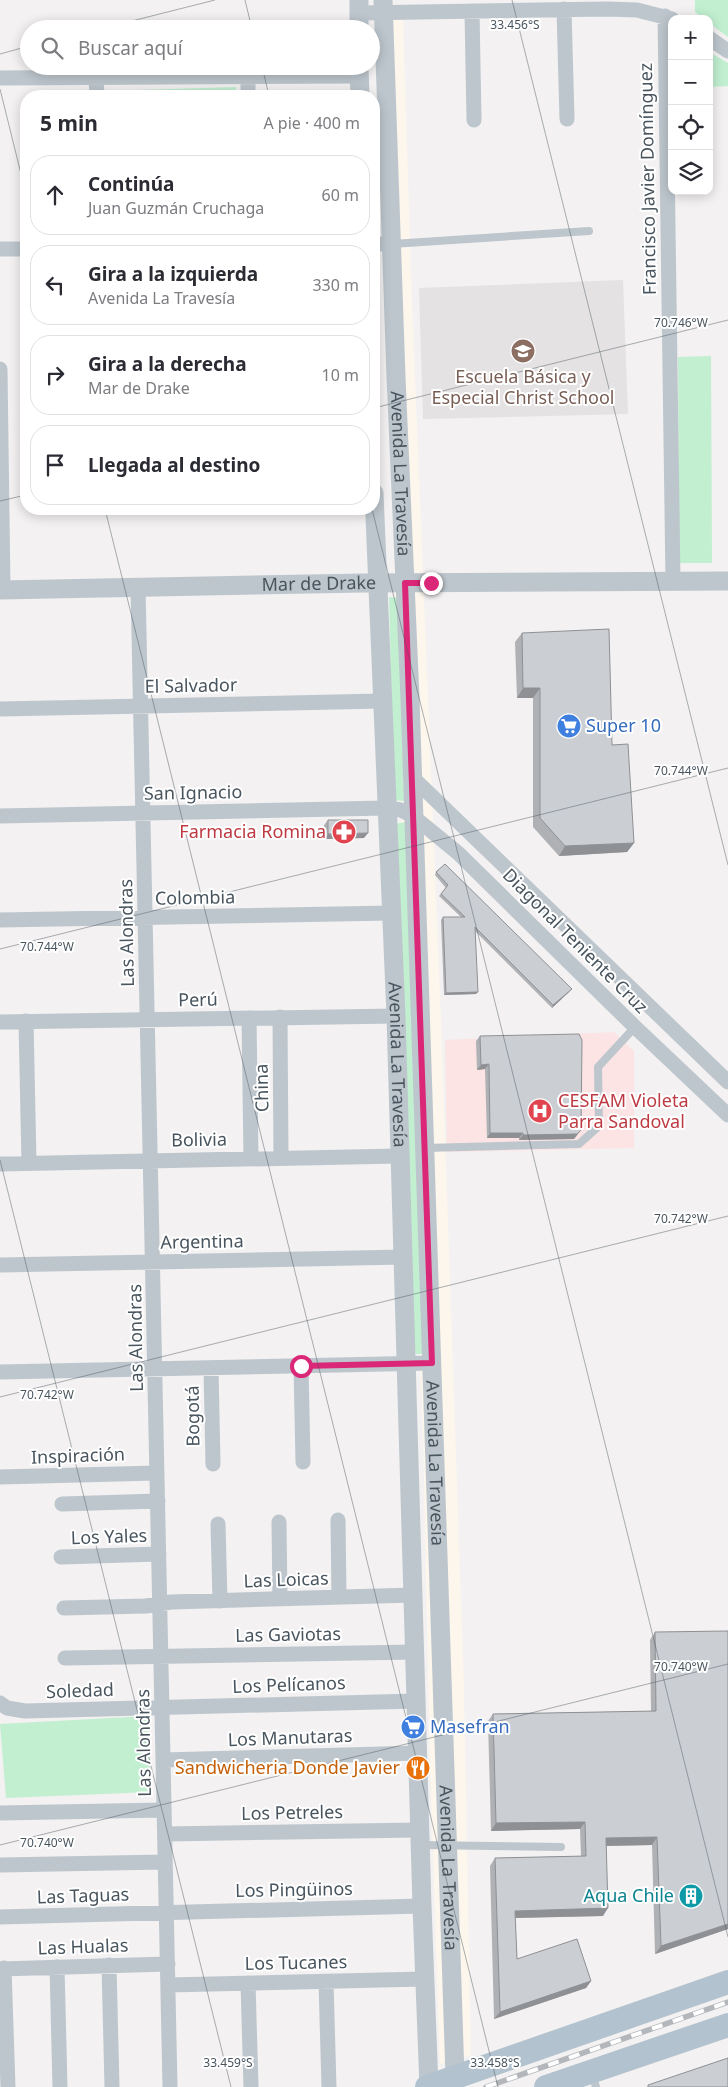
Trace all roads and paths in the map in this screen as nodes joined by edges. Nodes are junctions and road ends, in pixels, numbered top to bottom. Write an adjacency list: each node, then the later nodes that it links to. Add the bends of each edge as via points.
1 (383, 6): 3 (street); 4 (street); 20 (street, Avenida La Travesía)
2 (564, 9): 3 (street); 5 (street, via 622,9); 17 (street)
3 (472, 11): 18 (street)
4 (359, 14)
5 (668, 18)
6 (713, 41): 7 (street)
7 (728, 51)
8 (668, 60): 26 (street, Francisco Javier Domínguez)
9 (285, 75): 11 (street)
10 (359, 75): 16 (street)
11 (248, 77): 13 (street); 15 (street)
12 (0, 78): 13 (street)
13 (96, 78): 14 (street)
14 (97, 90)
15 (248, 90)
16 (360, 90)
17 (567, 119)
18 (474, 120)
19 (589, 231): 20 (lane)
20 (382, 244): 29 (street, Avenida La Travesía)
21 (0, 249): 22 (street)
22 (20, 249)
23 (0, 369): 24 (street)
24 (1, 479): 31 (street)
25 (375, 515): 28 (street, Avenida La Travesía)
26 (673, 581): 27 (street, Mar de Drake); 29 (street, Mar de Drake)
27 (728, 581)
28 (377, 583): 29 (street, Mar de Drake); 30 (street, Mar de Drake); 32 (street, Avenida La Travesía)
29 (405, 583): 35 (street, Avenida La Travesía)
30 (138, 588): 31 (street, Mar de Drake); 33 (street, Las Alondras)
31 (2, 590)
32 (382, 701): 33 (street, El Salvador); 36 (street, Avenida La Travesía)
33 (141, 706): 34 (street, El Salvador); 37 (street, Las Alondras)
34 (0, 709)
35 (412, 777): 39 (street, Avenida La Travesía); 50 (street, Diagonal Teniente Cruz)
36 (386, 808): 37 (street, San Ignacio); 39 (street, Diagonal Teniente Cruz, via 401,810); 40 (street, Avenida La Travesía)
37 (143, 813): 38 (street, San Ignacio); 41 (street, Las Alondras)
38 (0, 816)
39 (414, 817): 49 (street, Diagonal Teniente Cruz, via 458,853); 52 (street, Avenida La Travesía)
40 (391, 913): 41 (street, Colombia); 43 (street, Avenida La Travesía)
41 (145, 917): 42 (street, Colombia); 46 (street, Las Alondras)
42 (0, 920)
43 (396, 1016): 44 (street, Perú); 53 (street, Avenida La Travesía)
44 (280, 1017): 45 (street, Perú); 55 (street, China)
45 (249, 1018): 46 (street, Perú); 54 (street)
46 (148, 1019): 47 (street, Perú); 56 (street, Las Alondras)
47 (26, 1021): 48 (street, Perú); 57 (street)
48 (0, 1022)
49 (635, 1027): 51 (street, Diagonal Teniente Cruz); 52 (lane, via 598,1067 599,1126 579,1144)
50 (728, 1082)
51 (728, 1115)
52 (425, 1148): 62 (street, Avenida La Travesía)
53 (399, 1156): 55 (street, Bolivia); 59 (street, Avenida La Travesía)
54 (251, 1158): 55 (street, Bolivia); 56 (street, Bolivia)
55 (282, 1158)
56 (150, 1160): 57 (street, Bolivia); 60 (street, Las Alondras)
57 (30, 1163): 58 (street, Bolivia)
58 (0, 1164)
59 (404, 1257): 60 (street, Argentina); 63 (street, Avenida La Travesía)
60 (153, 1262): 61 (street, Argentina); 65 (street, Las Alondras)
61 (0, 1265)
62 (432, 1363): 63 (street); 97 (street, Avenida La Travesía)
63 (406, 1364): 64 (street); 79 (street, Avenida La Travesía)
64 (301, 1366): 66 (street); 68 (street)
65 (155, 1368): 66 (street); 67 (street); 70 (street, Las Alondras)
66 (211, 1368): 69 (street, Bogotá)
67 (0, 1372)
68 (302, 1462)
69 (213, 1464)
70 (157, 1473): 71 (street, Inspiración); 72 (street, Las Alondras)
71 (0, 1477)
72 (158, 1501): 73 (street); 77 (street, Las Alondras)
73 (62, 1504)
74 (338, 1520): 80 (street)
75 (280, 1522): 81 (street)
76 (218, 1524): 82 (street)
77 (159, 1554): 78 (street, Los Yales); 83 (street, Las Alondras)
78 (61, 1557)
79 (414, 1595): 80 (street, Las Loicas); 85 (street, Avenida La Travesía)
80 (339, 1597): 81 (street, Las Loicas)
81 (280, 1599): 82 (street, Las Loicas)
82 (220, 1601): 83 (street, Las Loicas)
83 (160, 1603): 84 (street, Las Loicas); 86 (street, Las Alondras)
84 (64, 1608)
85 (416, 1652): 86 (street, Las Gaviotas); 88 (street, Avenida La Travesía)
86 (161, 1656): 87 (street, Las Gaviotas); 90 (street, Las Alondras)
87 (65, 1658)
88 (416, 1700): 90 (street, Los Pelícanos); 91 (street, Avenida La Travesía)
89 (0, 1703): 90 (street, Soledad, via 7,1708 25,1711)
90 (162, 1707): 92 (street, Las Alondras)
91 (418, 1753): 92 (street, Los Manutaras); 96 (street, Avenida La Travesía)
92 (163, 1760): 93 (street, Las Alondras)
93 (164, 1810): 94 (street); 95 (street, Las Alondras)
94 (0, 1813)
95 (165, 1834): 96 (street, Los Petreles); 99 (street, Las Alondras)
96 (420, 1838): 97 (lane); 101 (street, Avenida La Travesía)
97 (448, 1845): 98 (lane); 115 (street, Avenida La Travesía)
98 (561, 1847)
99 (165, 1862): 100 (street); 102 (street, Las Alondras)
100 (0, 1865)
101 (422, 1906): 102 (street, Los Pingüinos); 108 (street, Avenida La Travesía)
102 (167, 1912): 103 (street, Las Taguas); 104 (street, Las Alondras)
103 (0, 1917)
104 (168, 1964): 105 (street, Las Hualas); 112 (street, Las Alondras)
105 (109, 1966): 106 (street, Las Hualas); 118 (street)
106 (57, 1967): 107 (street, Las Hualas); 117 (street)
107 (2, 1969): 116 (street)
108 (424, 1979): 109 (street, Los Tucanes); 115 (street, Avenida La Travesía)
109 (326, 1982): 111 (street, Los Tucanes); 121 (street)
110 (728, 1982): 115 (main road)
111 (248, 1983): 112 (street, Los Tucanes); 120 (street)
112 (168, 1985): 119 (street, Las Alondras)
113 (728, 2025): 114 (main road)
114 (594, 2079): 122 (main road)
115 (439, 2085)
116 (8, 2087)
117 (60, 2087)
118 (112, 2087)
119 (170, 2087)
120 (251, 2087)
121 (329, 2087)
122 (546, 2087)

